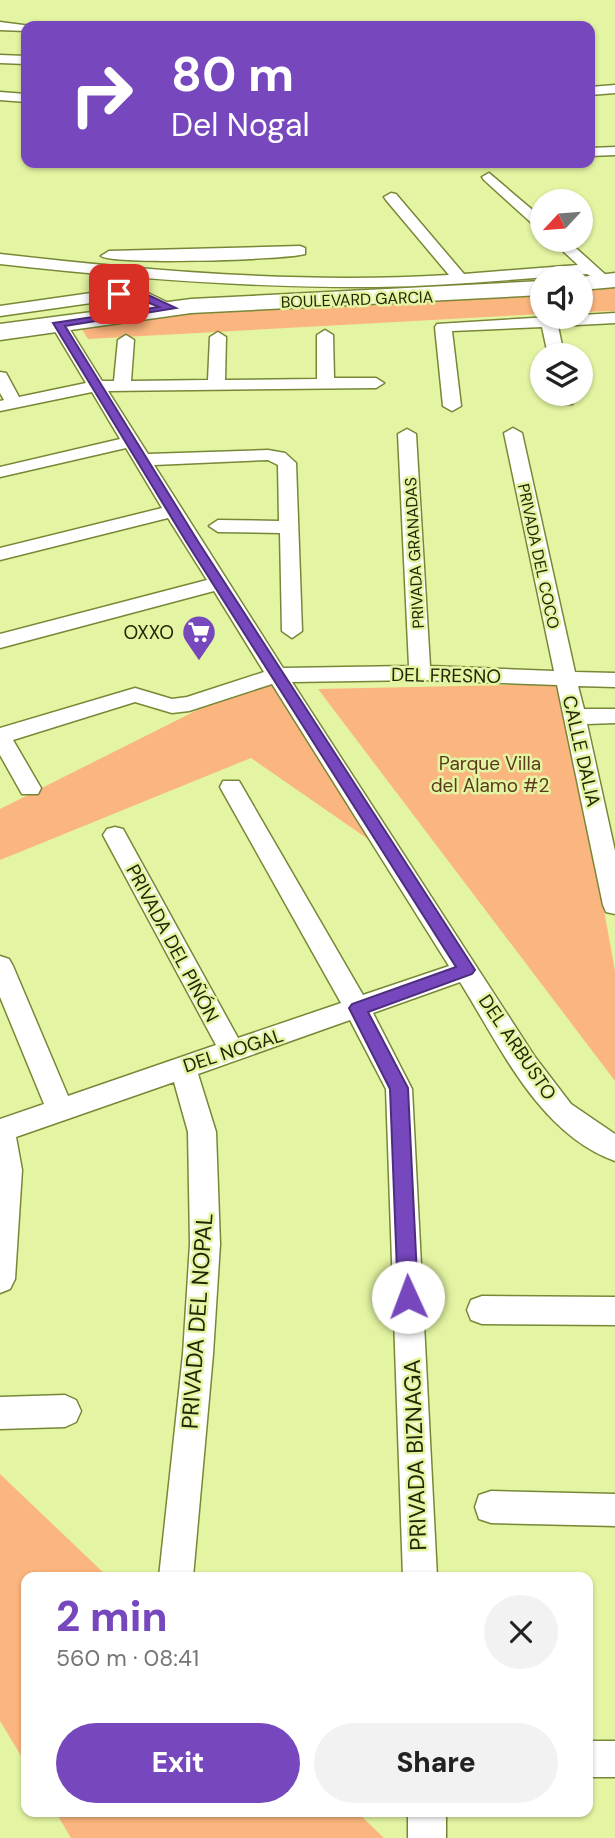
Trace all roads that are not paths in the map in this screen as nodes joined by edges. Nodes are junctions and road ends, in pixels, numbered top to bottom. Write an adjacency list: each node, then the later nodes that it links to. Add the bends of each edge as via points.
1 (0, 26): 2 (street)
2 (21, 27)
3 (0, 59): 4 (street)
4 (21, 60)
5 (615, 89): 6 (street)
6 (595, 91)
7 (0, 96): 8 (street)
8 (21, 98)
9 (615, 151): 10 (street)
10 (595, 152)
11 (489, 177): 13 (street)
12 (391, 197): 20 (street)
13 (530, 214)
14 (0, 244): 15 (street, via 152,257)
15 (300, 251)
16 (571, 252): 19 (street)
17 (0, 260): 18 (street)
18 (187, 278): 23 (street); 24 (street)
19 (598, 278): 20 (street)
20 (460, 279): 21 (street)
21 (430, 288): 22 (main road, BOULEVARD GARCIA); 23 (main road, BOULEVARD GARCIA)
22 (530, 288)
23 (296, 291): 24 (main road, BOULEVARD GARCIA)
24 (216, 304): 25 (main road, BOULEVARD GARCIA)
25 (171, 308): 26 (street, via 126,294); 30 (main road, BOULEVARD GARCIA)
26 (0, 311)
27 (615, 318): 28 (street)
28 (593, 319)
29 (530, 322): 42 (street, via 443,327)
30 (58, 323): 31 (main road, BOULEVARD GARCIA); 39 (street, DEL ARBUSTO)
31 (0, 332)
32 (325, 335): 37 (street)
33 (218, 337): 38 (street)
34 (126, 341): 40 (street)
35 (0, 377): 41 (street)
36 (376, 383): 37 (street)
37 (326, 384): 38 (street)
38 (216, 385): 40 (street)
39 (94, 386): 40 (street); 41 (street); 45 (street, DEL ARBUSTO)
40 (122, 386)
41 (7, 405)
42 (452, 405)
43 (513, 433): 56 (street, PRIVADA DEL COCO)
44 (407, 434): 54 (street, PRIVADA GRANADAS)
45 (135, 451): 46 (street); 47 (street, DEL ARBUSTO); 49 (street, via 279,457 287,463)
46 (0, 472)
47 (173, 511): 50 (street); 51 (street, DEL ARBUSTO)
48 (218, 526): 49 (street)
49 (287, 527): 52 (street)
50 (0, 554)
51 (220, 583): 53 (street); 55 (street, DEL ARBUSTO)
52 (292, 631)
53 (0, 641)
54 (420, 673): 55 (street, DEL FRESNO); 56 (street, DEL FRESNO)
55 (277, 675): 60 (street, DEL FRESNO, via 189,704 172,706 135,695); 67 (street, DEL ARBUSTO)
56 (565, 678): 57 (street, DEL FRESNO); 59 (street, CALLE DALIA)
57 (615, 680)
58 (615, 716): 59 (street)
59 (575, 717): 63 (street, CALLE DALIA)
60 (0, 736): 62 (street)
61 (231, 787): 68 (street, PRIVADA BIZNAGA)
62 (30, 788)
63 (606, 817): 65 (street, CALLE DALIA)
64 (115, 835): 69 (street, PRIVADA DEL PIÑÓN)
65 (615, 905)
66 (0, 966): 71 (street)
67 (467, 970): 68 (street, DEL NOGAL); 73 (street, DEL ARBUSTO, via 561,1112)
68 (358, 1008): 69 (street, DEL NOGAL); 82 (street, PRIVADA BIZNAGA, via 399,1088)
69 (232, 1051): 70 (street, DEL NOGAL)
70 (183, 1067): 71 (street, DEL NOGAL); 81 (street, PRIVADA DEL NOPAL, via 202,1132 205,1244)
71 (60, 1110): 72 (street, DEL NOGAL)
72 (1, 1131): 74 (street, via 8,1170)
73 (615, 1149)
74 (0, 1279)
75 (482, 1310): 76 (street)
76 (615, 1311)
77 (65, 1411): 78 (street)
78 (0, 1413)
79 (491, 1507): 80 (street)
80 (615, 1510)
81 (176, 1572)
82 (420, 1572)
83 (593, 1759): 84 (street)
84 (615, 1759)
85 (426, 1817): 86 (street)
86 (427, 1838)

